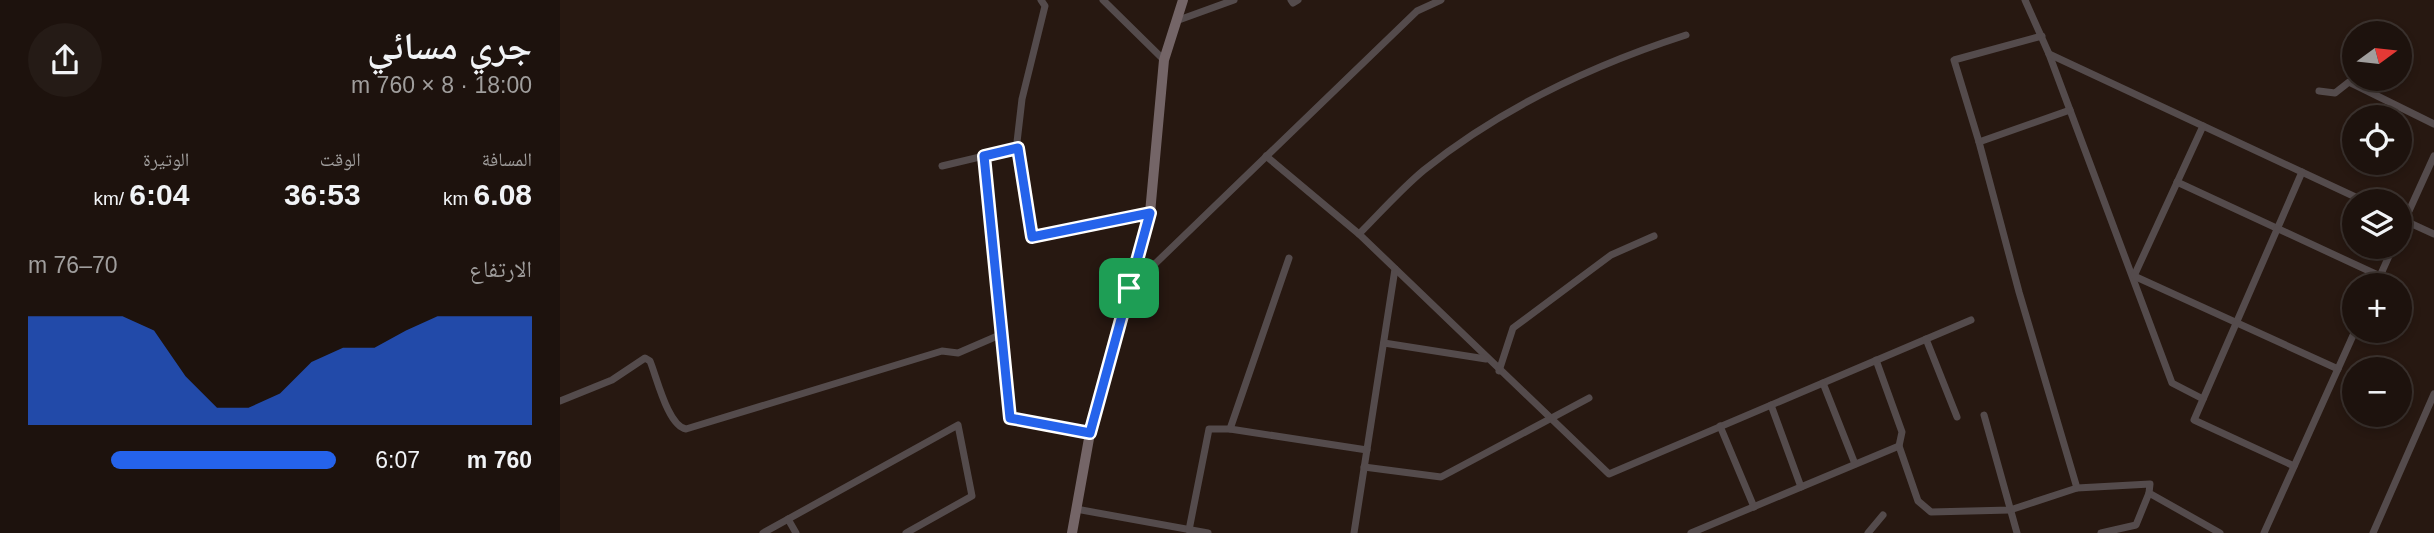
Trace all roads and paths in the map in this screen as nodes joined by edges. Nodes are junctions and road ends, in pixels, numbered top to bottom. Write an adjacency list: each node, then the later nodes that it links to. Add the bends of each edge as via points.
1 (1041, 0): 19 (street, via 1045,6 1021,99)
2 (1103, 0): 13 (street)
3 (1183, 0): 9 (street)
4 (1234, 0): 9 (street)
5 (1291, 0): 6 (street)
6 (1298, 0)
7 (1441, 0): 21 (street, via 1417,11)
8 (2025, 0): 11 (street)
9 (1176, 22): 13 (street)
10 (1686, 35): 31 (street, via 1633,52 1521,104 1422,172)
11 (2042, 36): 12 (street); 18 (street, via 1954,60)
12 (2049, 54): 15 (street); 17 (street)
13 (1164, 60): 28 (street)
14 (2319, 91): 16 (street, via 2335,93 2349,82)
15 (2070, 110): 18 (street); 37 (street)
16 (2434, 124)
17 (2203, 126): 24 (street); 25 (street)
18 (1979, 142): 67 (street)
19 (1018, 148): 20 (street); 28 (street, via 1032,237)
20 (984, 156): 23 (street); 41 (street)
21 (1266, 156): 31 (street); 38 (street)
22 (2434, 156): 27 (street)
23 (942, 166)
24 (2302, 172): 26 (street); 30 (street)
25 (2177, 182): 30 (street); 37 (street)
26 (2342, 191)
27 (2412, 199)
28 (1150, 213): 38 (street)
29 (2412, 224): 32 (street)
30 (2277, 228): 36 (street); 40 (street)
31 (1359, 234): 35 (street)
32 (2434, 234)
33 (1654, 236): 48 (street, via 1611,255 1513,328)
34 (1289, 258): 59 (street)
35 (1395, 269): 43 (street); 45 (street)
36 (2374, 273)
37 (2134, 276): 40 (street); 52 (street, via 2172,383)
38 (1129, 288): 60 (street)
39 (1970, 320): 42 (street)
40 (2236, 323): 47 (street); 52 (street)
41 (1002, 334): 53 (street, via 958,353 942,351 686,429 672,418 645,358 612,380); 60 (street, via 1010,418)
42 (1926, 339): 46 (street); 56 (street)
43 (1384, 343): 45 (street); 62 (street)
44 (2350, 343): 47 (street)
45 (1487, 359): 48 (street)
46 (1876, 360): 49 (street); 61 (street, via 1902,432)
47 (2338, 369): 64 (street)
48 (1499, 371): 57 (street)
49 (1823, 383): 54 (street); 63 (street)
50 (2434, 394): 89 (street)
51 (1589, 398): 57 (street)
52 (2203, 399): 64 (street, via 2194,420)
53 (560, 401)
54 (1771, 405): 58 (street); 66 (street)
55 (1984, 415): 71 (street)
56 (1957, 416)
57 (1550, 419): 58 (street, via 1609,474); 65 (street, via 1441,477)
58 (1720, 426): 69 (street)
59 (1230, 429): 62 (street); 75 (street, via 1209,429)
60 (1090, 433): 70 (street)
61 (1899, 446): 63 (street); 71 (street, via 1918,501 1931,512)
62 (1367, 450): 65 (street)
63 (1855, 464): 66 (street)
64 (2294, 466): 88 (street)
65 (1364, 467): 81 (street)
66 (1801, 487): 69 (street)
67 (2077, 488): 68 (street, via 2150,484); 71 (street)
68 (2149, 493): 74 (street); 85 (street, via 2136,525)
69 (1754, 507): 82 (street)
70 (1076, 509): 75 (street); 79 (street)
71 (2010, 510): 84 (street)
72 (1883, 516): 83 (street)
73 (788, 519): 76 (street); 77 (street); 78 (street, via 958,425 972,496)
74 (2206, 525): 86 (street); 87 (street)
75 (1189, 530): 80 (street)
76 (763, 533)
77 (796, 533)
78 (906, 533)
79 (1072, 533)
80 (1208, 533)
81 (1354, 533)
82 (1691, 533)
83 (1868, 533)
84 (2017, 533)
85 (2101, 533)
86 (2200, 533)
87 (2220, 533)
88 (2265, 533)
89 (2373, 533)

